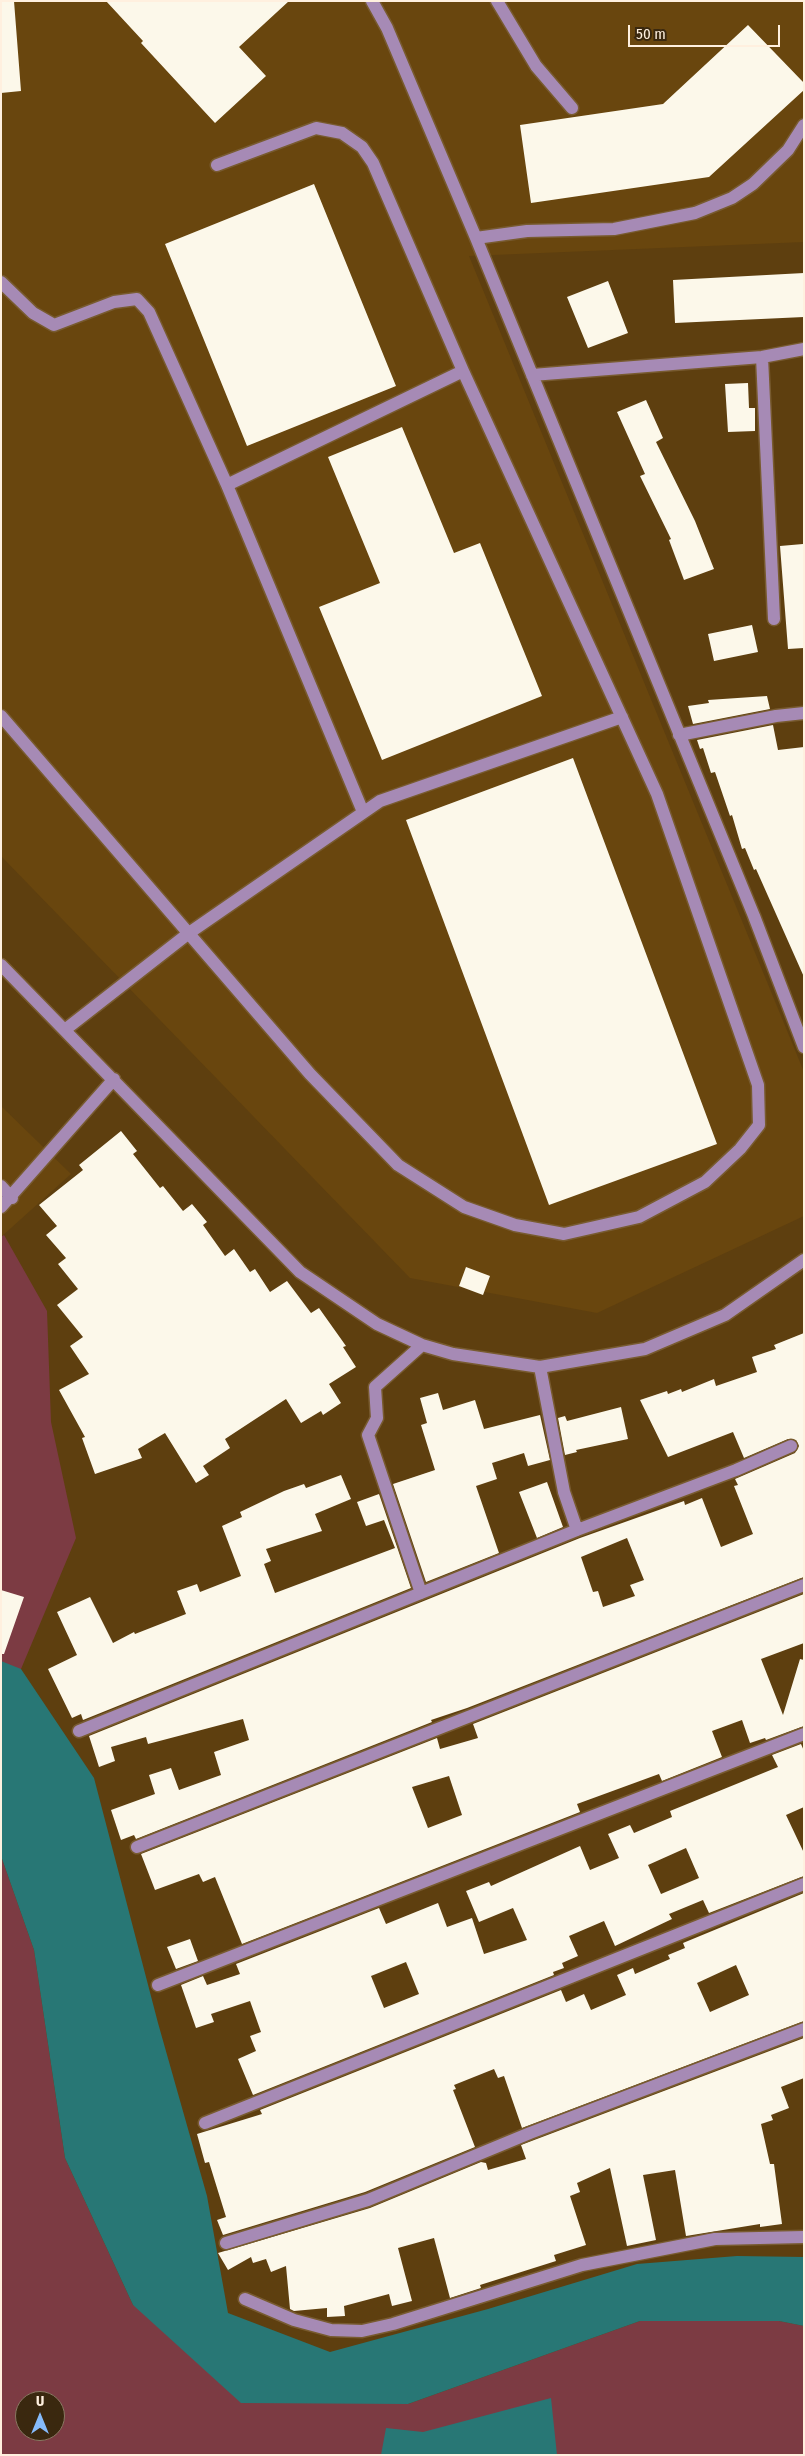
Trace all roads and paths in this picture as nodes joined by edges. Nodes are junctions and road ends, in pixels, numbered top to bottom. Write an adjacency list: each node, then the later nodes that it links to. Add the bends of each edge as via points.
1 (372, 1): 6 (street, via 387,28)
2 (497, 1): 3 (street, via 536,66)
3 (572, 108)
4 (804, 124): 6 (street, via 788,150 753,184 732,198 695,213 614,229 527,231)
5 (217, 165): 10 (street, via 316,128 342,133 362,147 373,163)
6 (476, 238): 11 (street)
7 (1, 282): 12 (street, via 33,313 54,324 114,302 137,299 149,312)
8 (804, 349): 9 (street)
9 (762, 357): 11 (street); 13 (street)
10 (463, 371): 12 (street); 16 (street)
11 (532, 375): 17 (street)
12 (227, 485): 18 (street)
13 (774, 619)
14 (804, 713): 17 (street)
15 (1, 716): 19 (street)
16 (622, 717): 18 (street, via 380,801); 19 (street, via 657,794 758,1085 759,1125 740,1149 705,1182 640,1217 564,1234 515,1225 464,1207 398,1165 310,1074)
17 (679, 735): 22 (street)
18 (363, 812): 19 (street)
19 (189, 933): 21 (street)
20 (1, 965): 21 (street)
21 (66, 1029): 23 (street)
22 (804, 1047)
23 (114, 1079): 25 (street); 28 (street, via 300,1272 378,1324)
24 (1, 1186): 25 (street)
25 (12, 1198): 26 (street)
26 (1, 1207)
27 (804, 1260): 29 (street, via 725,1315 688,1332 645,1349)
28 (422, 1345): 29 (street, via 453,1354); 33 (street, via 375,1387 378,1418 368,1435)
29 (540, 1368): 31 (street, via 564,1492)
30 (791, 1446): 31 (street)
31 (577, 1530): 33 (street)
32 (804, 1585): 36 (street)
33 (421, 1593): 34 (street)
34 (79, 1731)
35 (804, 1734): 38 (street)
36 (137, 1847)
37 (804, 1884): 40 (street)
38 (158, 1985)
39 (804, 2029): 42 (street, via 538,2130 368,2200)
40 (205, 2123)
41 (804, 2236): 43 (street, via 714,2240 582,2265 362,2331 331,2330 294,2320)
42 (226, 2243)
43 (245, 2299)

